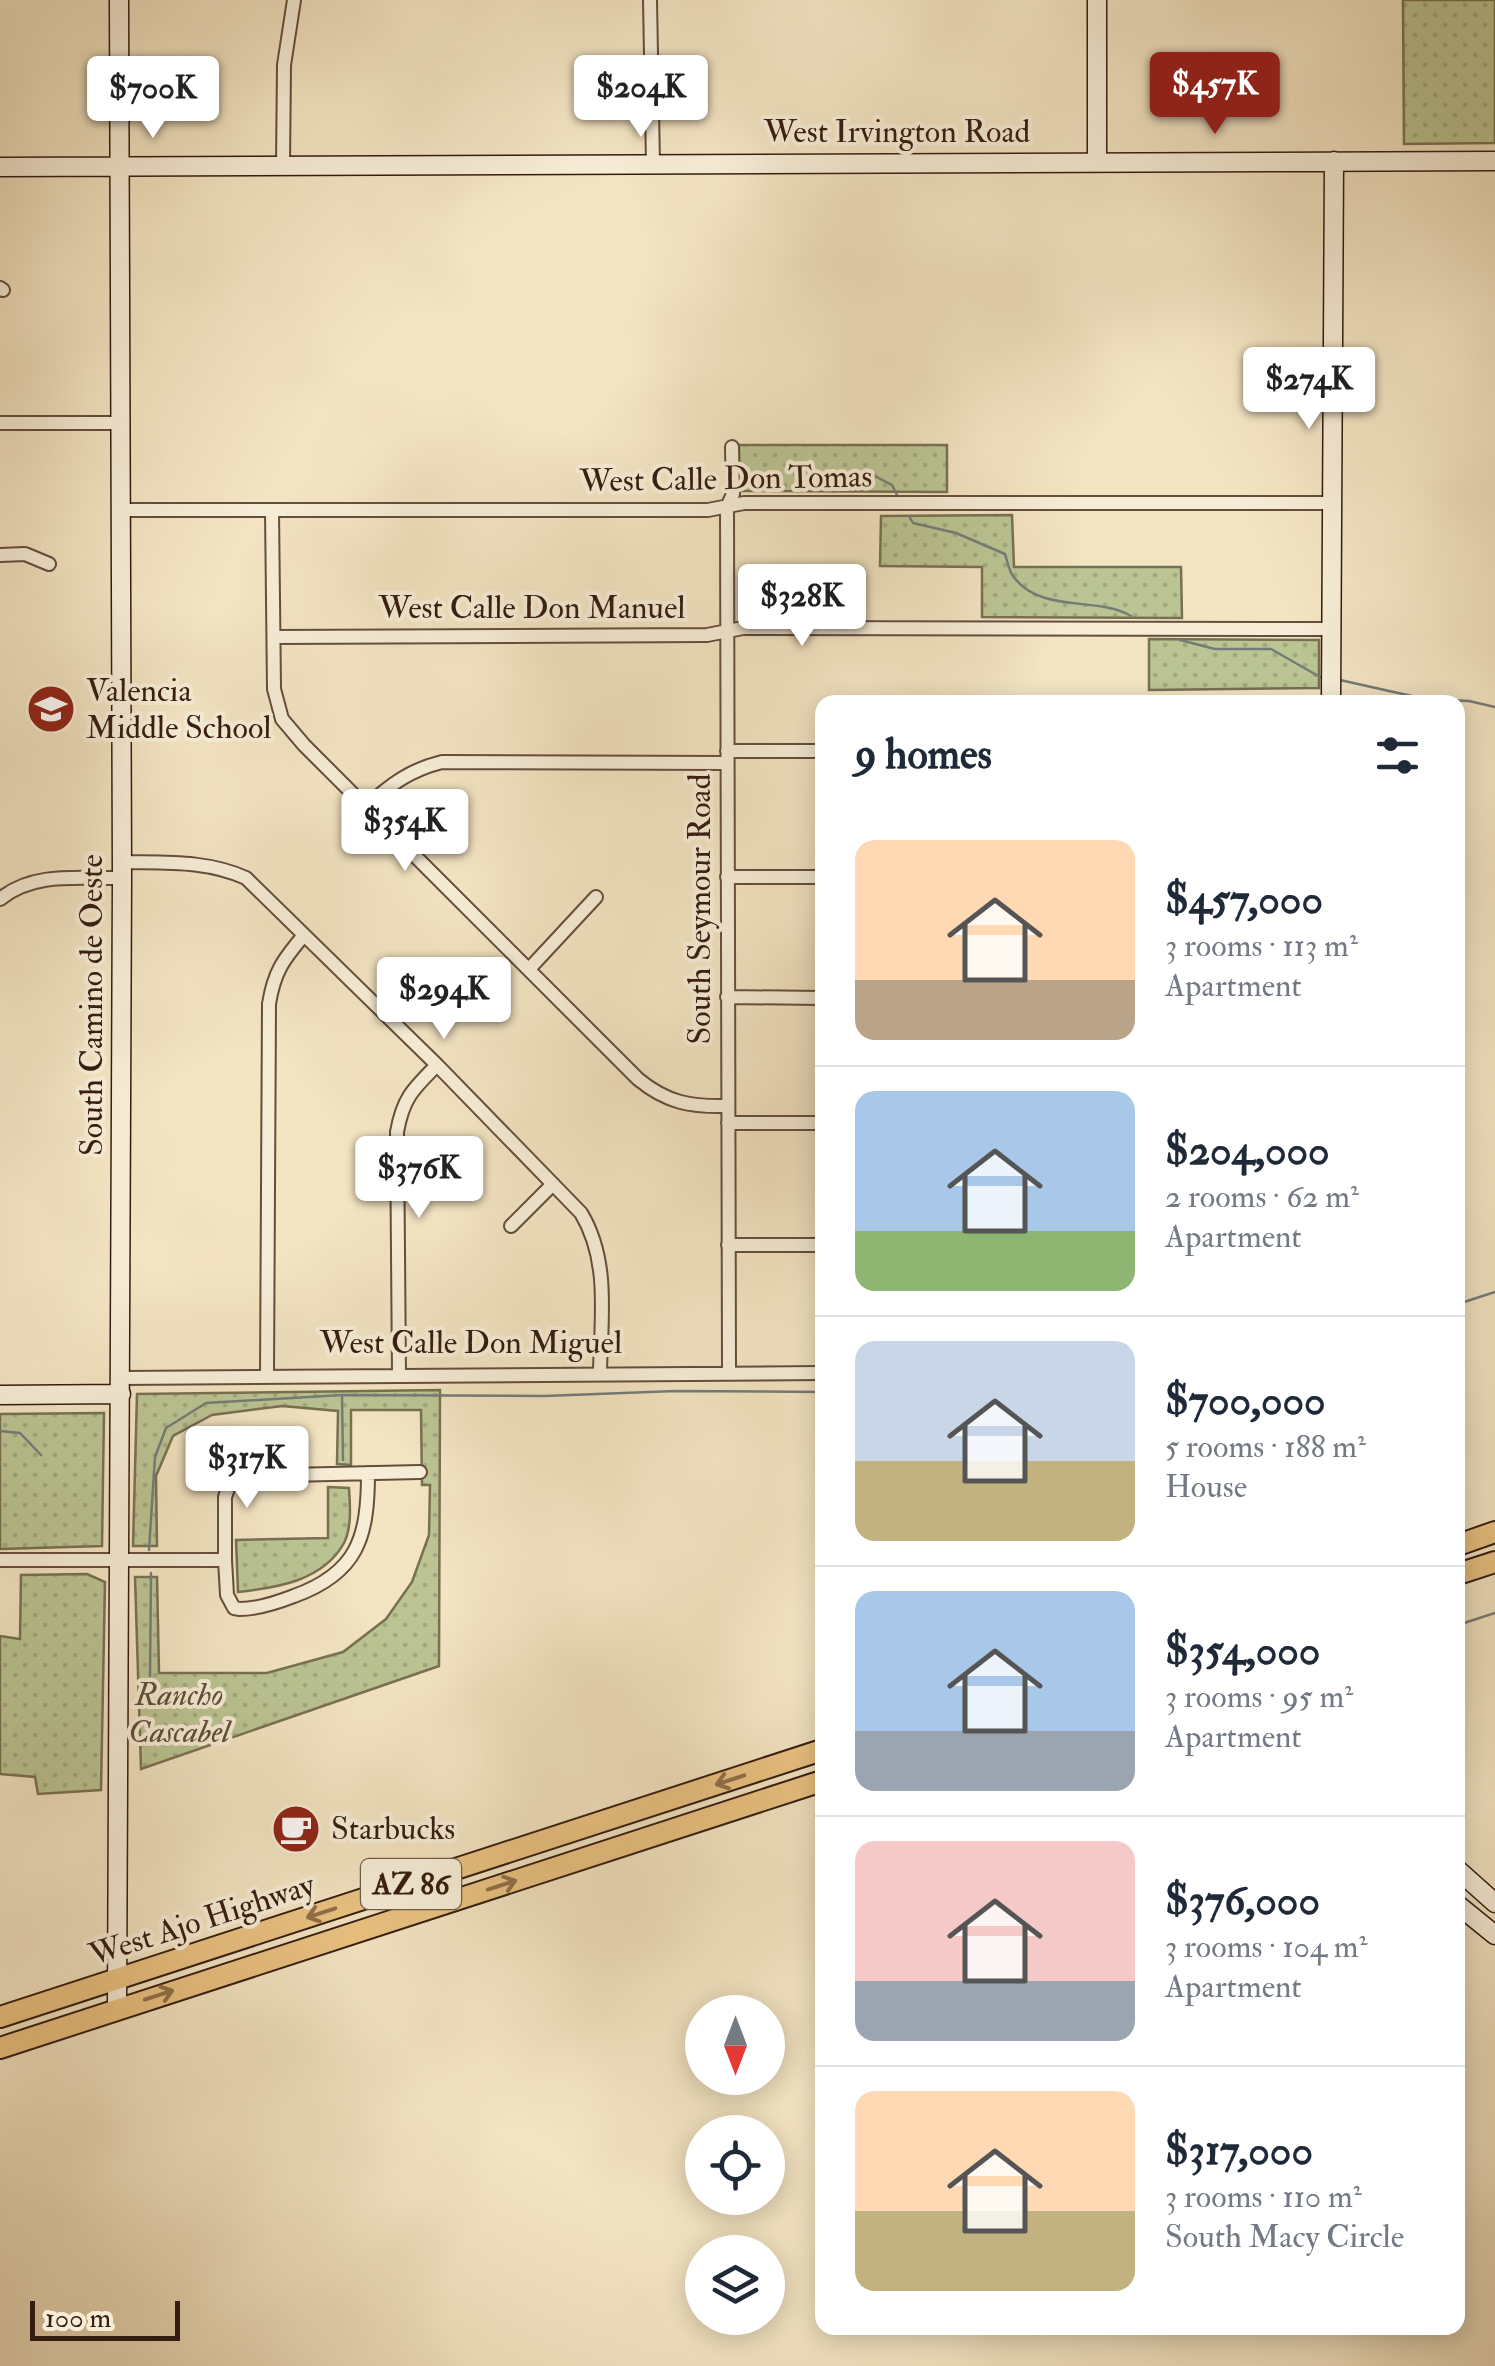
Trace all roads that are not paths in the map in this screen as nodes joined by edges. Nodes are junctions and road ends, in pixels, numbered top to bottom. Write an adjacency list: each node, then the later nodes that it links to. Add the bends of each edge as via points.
1 (118, 0): 8 (street, South Camino de Oeste)
2 (294, 0): 9 (street, via 284,65)
3 (650, 0): 10 (street)
4 (1097, 0): 5 (street)
5 (1097, 161): 6 (street, West Irvington Road); 10 (street, West Irvington Road)
6 (1334, 161): 7 (street, West Irvington Road); 15 (street)
7 (1495, 161)
8 (121, 164): 9 (street, West Irvington Road); 11 (street, West Irvington Road); 13 (street, South Camino de Oeste)
9 (284, 164): 10 (street, West Irvington Road)
10 (653, 164)
11 (0, 166)
12 (0, 423): 13 (street)
13 (121, 423): 17 (street, South Camino de Oeste)
14 (732, 446): 16 (street, South Seymour Road)
15 (1333, 504): 16 (street, West Calle Don Tomas); 21 (street)
16 (727, 507): 18 (street, West Calle Don Tomas); 22 (street, South Seymour Road)
17 (121, 510): 18 (street, West Calle Don Tomas); 28 (street, South Camino de Oeste)
18 (272, 510): 23 (street)
19 (0, 555): 20 (street, via 25,554)
20 (49, 564)
21 (1330, 629): 22 (street, West Calle Don Manuel); 24 (street)
22 (726, 631): 23 (street, West Calle Don Manuel); 26 (street, South Seymour Road)
23 (274, 636): 27 (street, via 274,689 282,719)
24 (1331, 695)
25 (815, 751): 26 (street)
26 (726, 757): 27 (street, via 442,762 414,769); 29 (street, South Seymour Road)
27 (367, 806): 34 (street)
28 (122, 870): 32 (street, via 36,880); 33 (street, via 222,867 246,878); 50 (street, South Camino de Oeste)
29 (727, 877): 30 (street); 35 (street, South Seymour Road)
30 (815, 877)
31 (596, 897): 34 (street)
32 (0, 899)
33 (304, 935): 37 (street); 48 (street, via 273,978 269,1004)
34 (530, 968): 38 (street, via 655,1093 694,1107)
35 (727, 997): 36 (street); 38 (street, South Seymour Road)
36 (815, 998)
37 (437, 1065): 41 (street); 49 (street, via 410,1092 397,1132)
38 (728, 1106): 39 (street, South Seymour Road)
39 (728, 1123): 40 (street); 43 (street, South Seymour Road)
40 (815, 1123)
41 (554, 1184): 42 (street); 45 (street, via 594,1235 602,1267)
42 (511, 1226)
43 (728, 1245): 44 (street); 46 (street, South Seymour Road)
44 (815, 1245)
45 (600, 1372): 46 (street, West Calle Don Miguel); 49 (street, West Calle Don Miguel)
46 (729, 1373): 47 (street, West Calle Don Miguel)
47 (815, 1373)
48 (267, 1374): 49 (street, West Calle Don Miguel); 50 (street, West Calle Don Miguel)
49 (398, 1374)
50 (121, 1386): 51 (street, West Calle Don Miguel); 58 (street, South Camino de Oeste)
51 (0, 1395)
52 (420, 1472): 53 (street)
53 (368, 1473): 57 (street, via 230,1480); 57 (street, via 366,1523 344,1568 304,1592 231,1610)
54 (1495, 1532): 55 (main road)
55 (1465, 1543)
56 (0, 1560): 58 (street)
57 (226, 1560): 58 (street)
58 (120, 1561): 67 (street, South Camino de Oeste)
59 (1495, 1562): 60 (main road)
60 (1465, 1572)
61 (815, 1752): 67 (main road, West Ajo Highway / AZ 86, one-way to 67)
62 (815, 1784): 68 (main road, West Ajo Highway / AZ 86, one-way to 62)
63 (1465, 1876): 64 (street)
64 (1495, 1903)
65 (1465, 1911): 66 (street)
66 (1495, 1935)
67 (116, 1978): 68 (street, South Camino de Oeste); 69 (main road, West Ajo Highway / AZ 86)
68 (116, 2009): 70 (main road, West Ajo Highway / AZ 86)
69 (0, 2017)
70 (0, 2048)

